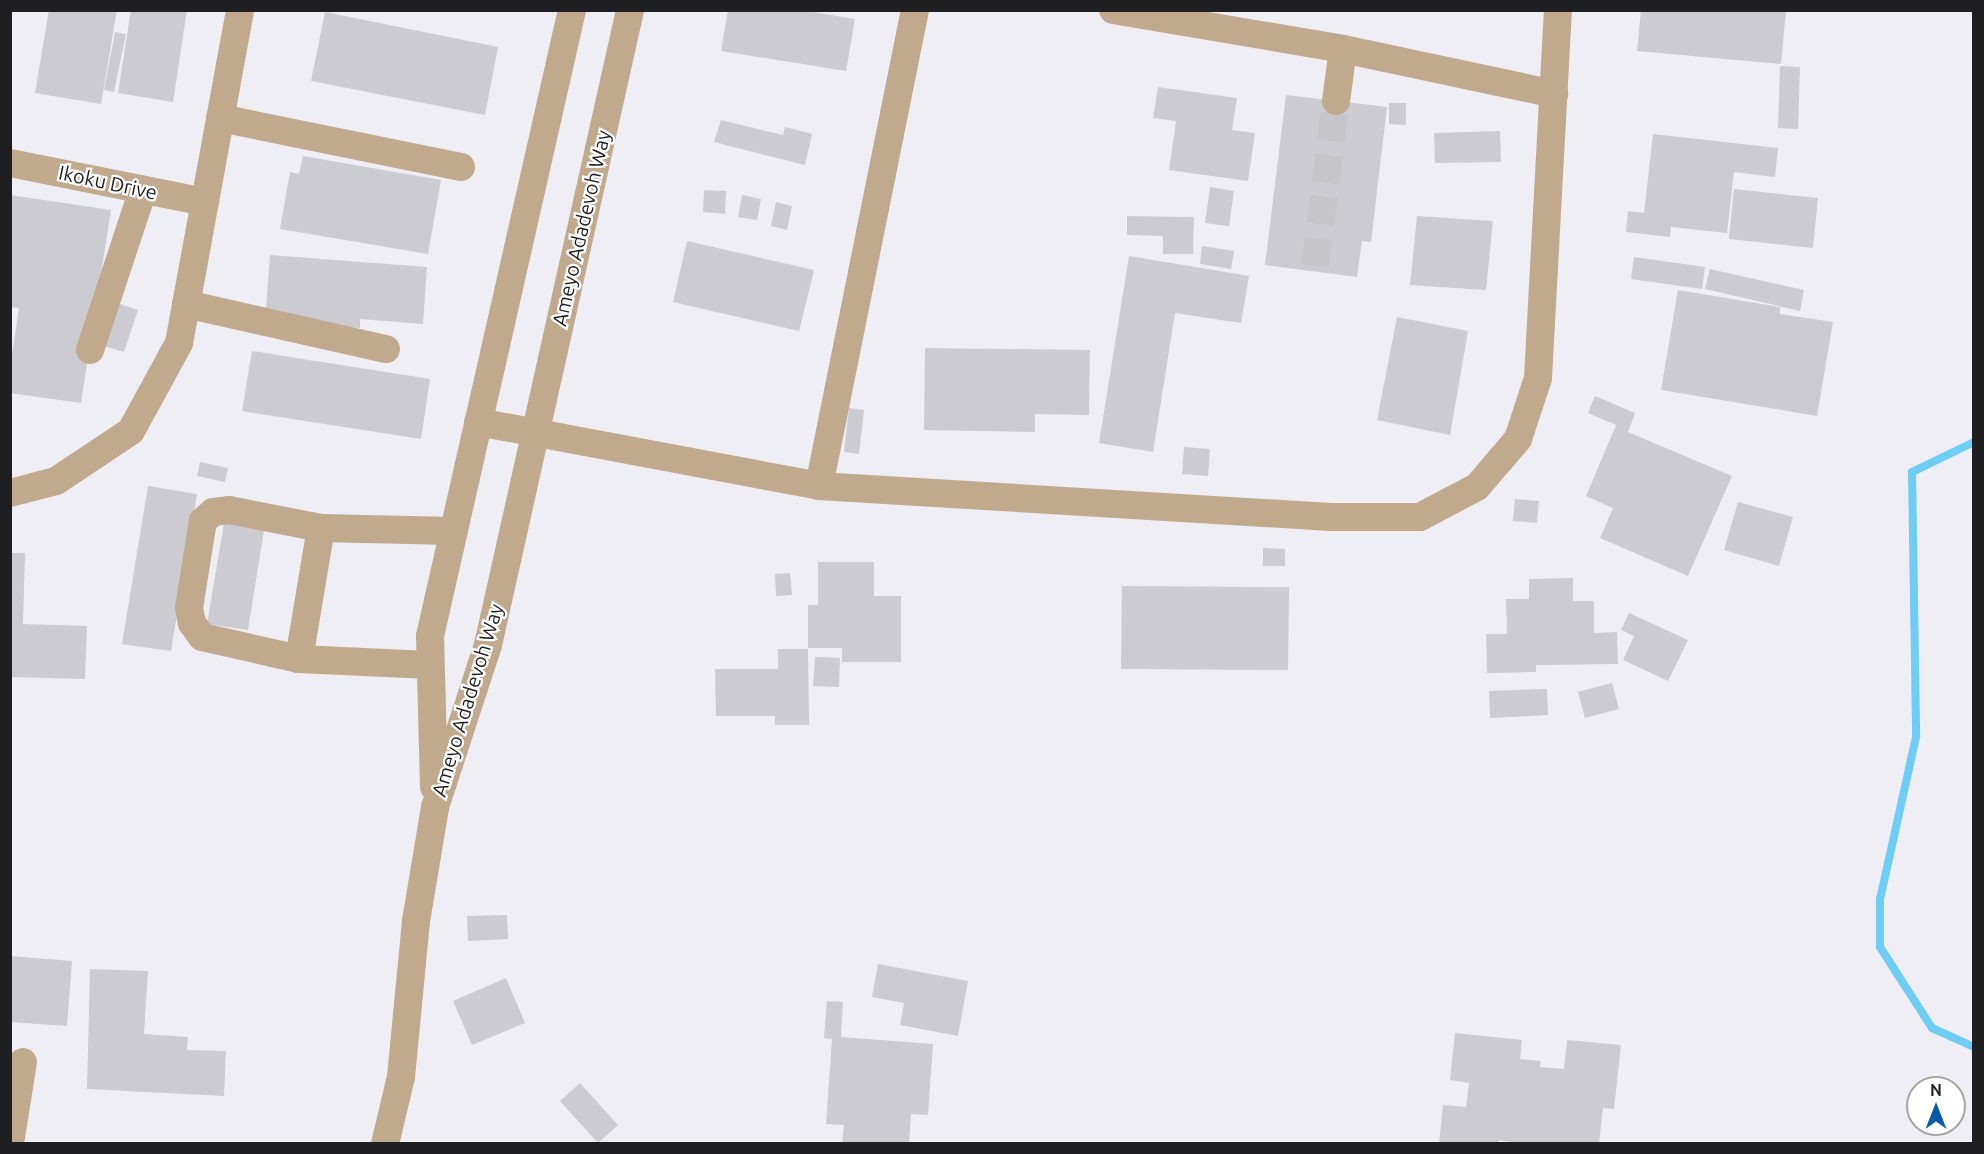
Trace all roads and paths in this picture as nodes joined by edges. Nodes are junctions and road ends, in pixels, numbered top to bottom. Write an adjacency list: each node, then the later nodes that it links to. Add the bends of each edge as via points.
1 (240, 10): 12 (street)
2 (555, 10): 8 (street)
3 (573, 10): 8 (street, Ameyo Adadevoh Way)
4 (630, 10): 21 (street, Ameyo Adadevoh Way)
5 (915, 10): 22 (street)
6 (1113, 10): 9 (street)
7 (1558, 10): 10 (street)
8 (565, 45): 20 (street, Ameyo Adadevoh Way)
9 (1343, 50): 10 (street); 11 (street)
10 (1554, 94): 22 (street, via 1538,378 1518,439 1477,487 1420,517 1330,517)
11 (1336, 101)
12 (220, 118): 14 (street); 16 (street)
13 (10, 163): 15 (street, Ikoku Drive)
14 (461, 167)
15 (143, 190): 16 (street, Ikoku Drive); 19 (street)
16 (205, 202): 17 (street)
17 (186, 304): 18 (street); 23 (street, via 179,344 131,431 56,482)
18 (386, 349)
19 (90, 350)
20 (478, 422): 21 (street); 25 (street, Ameyo Adadevoh Way)
21 (536, 431): 22 (street); 28 (street, Ameyo Adadevoh Way, via 488,645)
22 (819, 486)
23 (10, 493)
24 (321, 528): 25 (street); 26 (street); 26 (street, via 229,510 213,512 203,521 201,532 189,608 201,637)
25 (454, 531): 27 (street, Ameyo Adadevoh Way, via 430,636)
26 (300, 659): 27 (street)
27 (429, 665): 28 (street, Ameyo Adadevoh Way)
28 (435, 807): 31 (street, via 416,921 400,1077)
29 (23, 1062): 30 (street)
30 (10, 1143)
31 (385, 1143)

